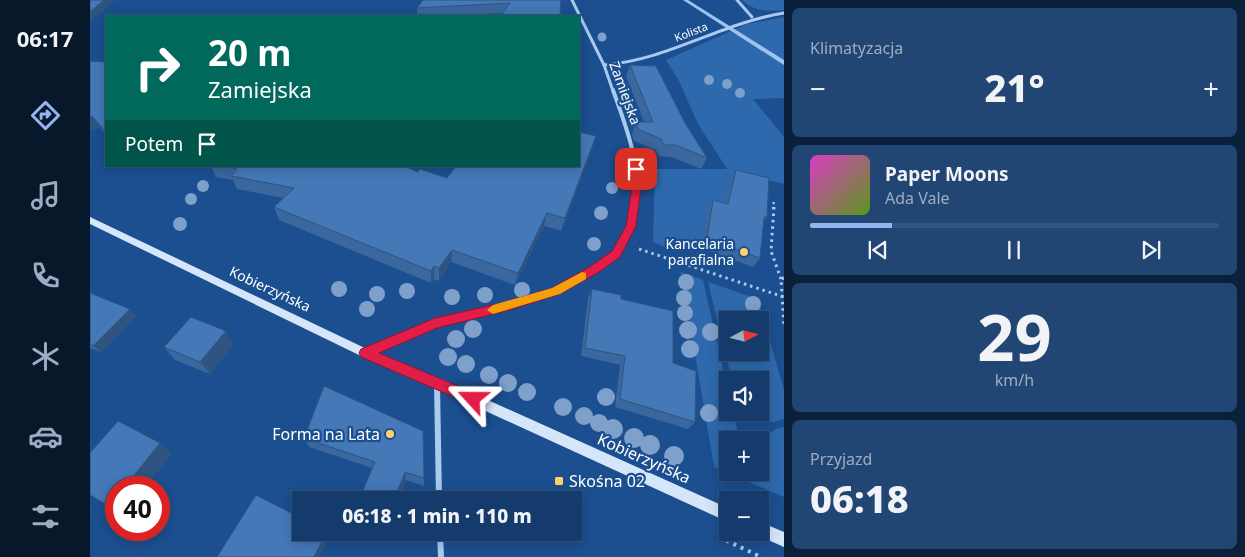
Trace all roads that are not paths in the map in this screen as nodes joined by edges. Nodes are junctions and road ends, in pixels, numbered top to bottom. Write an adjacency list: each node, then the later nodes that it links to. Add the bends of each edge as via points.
1 (572, 0): 4 (street, Zamiejska)
2 (737, 0): 6 (street)
3 (784, 13): 6 (street, Kolista)
4 (579, 15)
5 (580, 16): 7 (street, Zamiejska)
6 (752, 17): 7 (street, Kolista, via 641,59)
7 (604, 65): 9 (street, Zamiejska, via 634,150 636,187 631,226 616,254 556,291 435,323)
8 (90, 220): 9 (street, Kobierzyńska)
9 (366, 353): 10 (street, Kobierzyńska)
10 (437, 383): 11 (street); 12 (street, Kobierzyńska)
11 (439, 491)
12 (719, 511)
13 (769, 533): 14 (street)
14 (784, 540)
15 (440, 541): 16 (street)
16 (441, 557)

